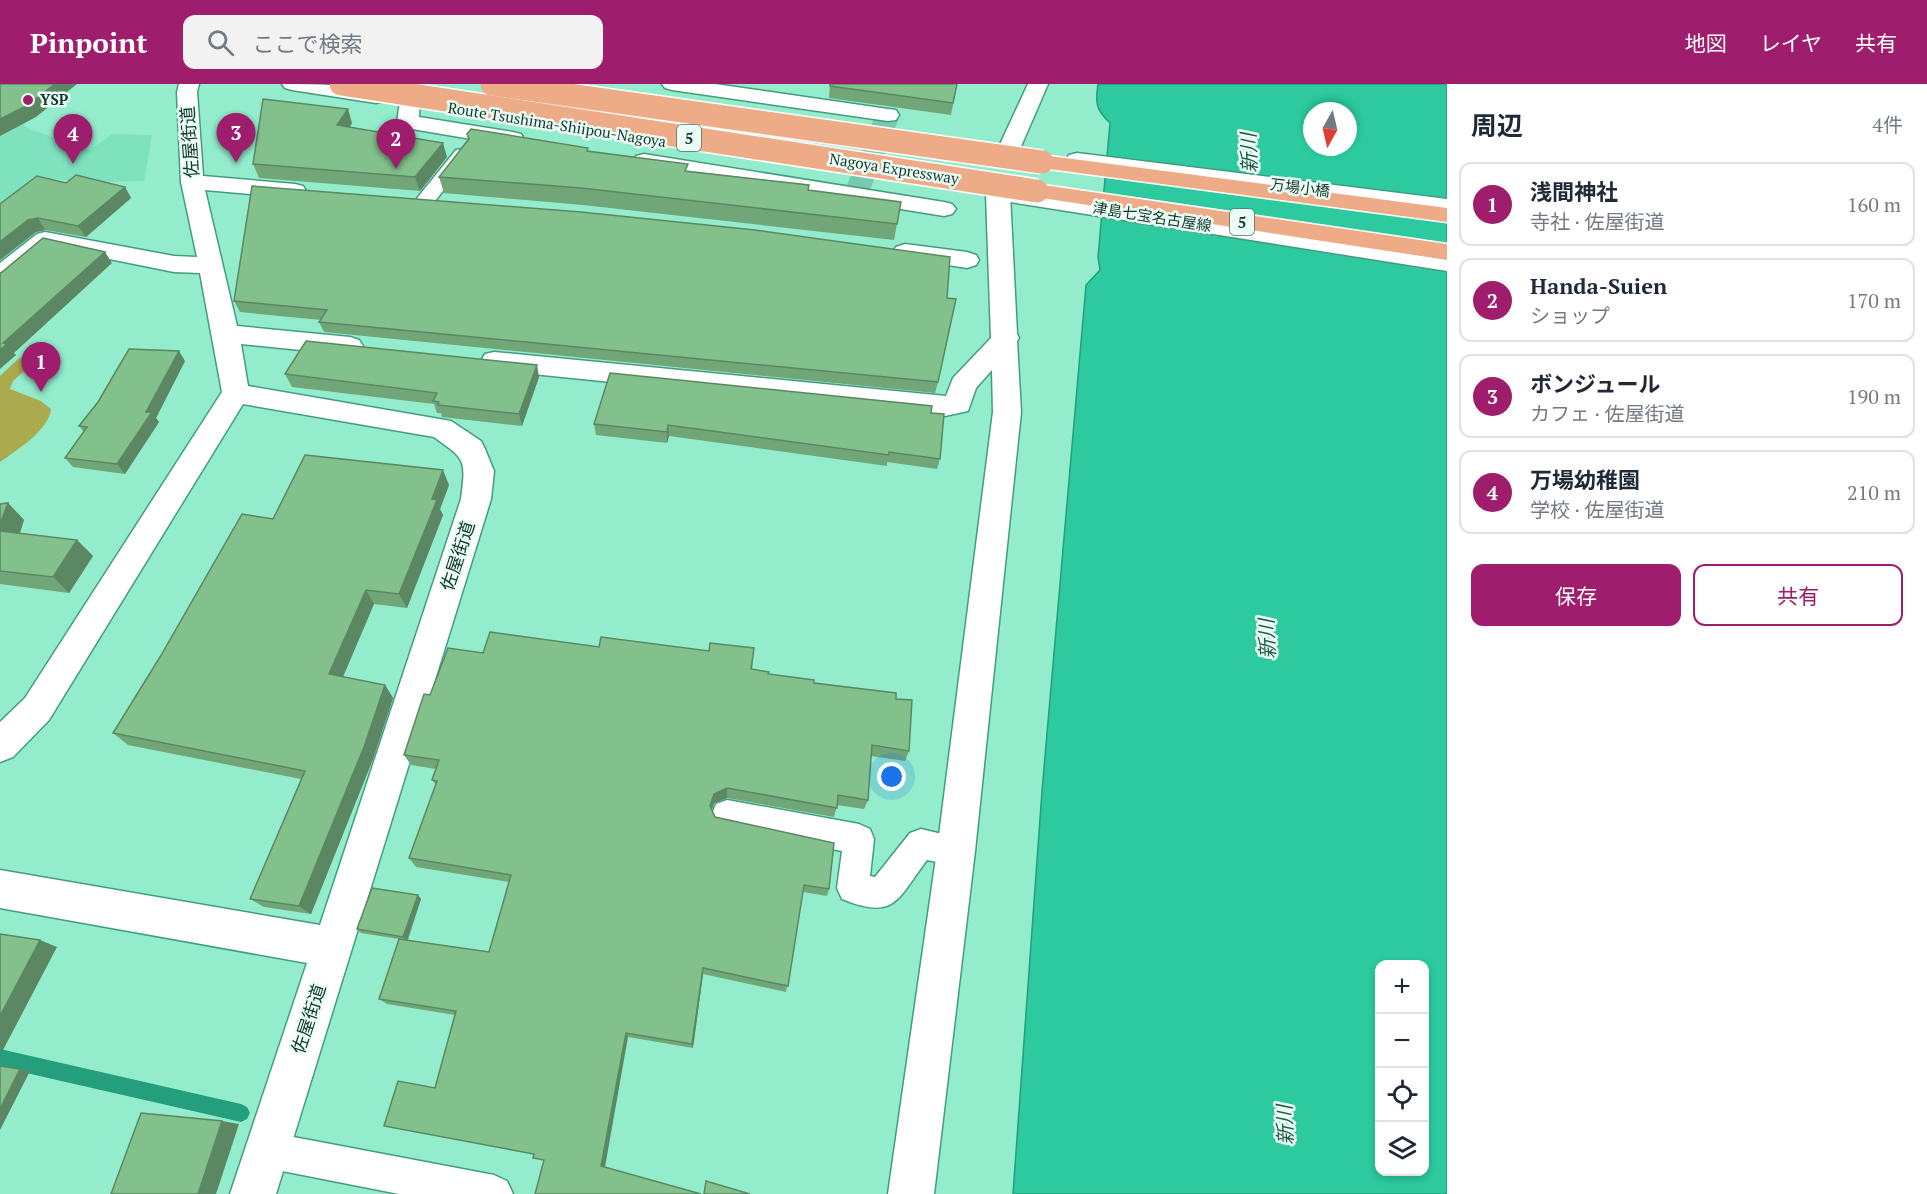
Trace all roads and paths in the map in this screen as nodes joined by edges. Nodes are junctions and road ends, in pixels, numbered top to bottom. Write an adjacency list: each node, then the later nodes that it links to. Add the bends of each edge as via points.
1 (189, 84): 14 (street, 佐屋街道)
2 (292, 84): 8 (street, Route Tsushima-Shiipou-Nagoya)
3 (341, 84): 25 (highway, Nagoya Expressway / 5, bridge)
4 (492, 84): 15 (highway, Nagoya Expressway / 5, bridge)
5 (565, 84): 11 (street)
6 (672, 84): 9 (street)
7 (1038, 84): 11 (street)
8 (410, 102): 10 (street, via 408,122); 17 (street, Route Tsushima-Shiipou-Nagoya)
9 (888, 115)
10 (537, 143)
11 (1008, 151): 20 (street, 万場小橋)
12 (462, 154): 19 (lane)
13 (619, 156): 21 (street)
14 (192, 182): 16 (street); 28 (street, 佐屋街道)
15 (1196, 184): 22 (highway, Nagoya Expressway / 5); 23 (highway, via 1233,202)
16 (320, 193)
17 (998, 194): 18 (street, Route Tsushima-Shiipou-Nagoya); 31 (street)
18 (1035, 199): 27 (street, 津島七宝名古屋線)
19 (425, 201)
20 (1447, 207)
21 (944, 209)
22 (1447, 215)
23 (1447, 232)
24 (880, 249): 26 (street)
25 (1447, 252)
26 (967, 260)
27 (1447, 263)
28 (210, 266): 29 (street, via 174,264 45,239); 30 (street, 佐屋街道)
29 (0, 276)
30 (226, 334): 32 (street); 34 (street, 佐屋街道)
31 (1006, 338): 33 (street, via 963,386 958,404 945,406); 37 (street, via 1007,412)
32 (380, 349)
33 (475, 359)
34 (236, 393): 35 (street, via 37,709); 39 (street, 佐屋街道, via 441,428 471,449 479,471 476,499)
35 (0, 746)
36 (727, 814): 37 (lane, via 859,839 853,888 881,894 921,844)
37 (956, 851): 43 (street)
38 (0, 889): 39 (street)
39 (332, 947): 40 (street, 佐屋街道)
40 (267, 1150): 41 (street, 佐屋街道); 42 (lane)
41 (253, 1194)
42 (494, 1194)
43 (911, 1194)

